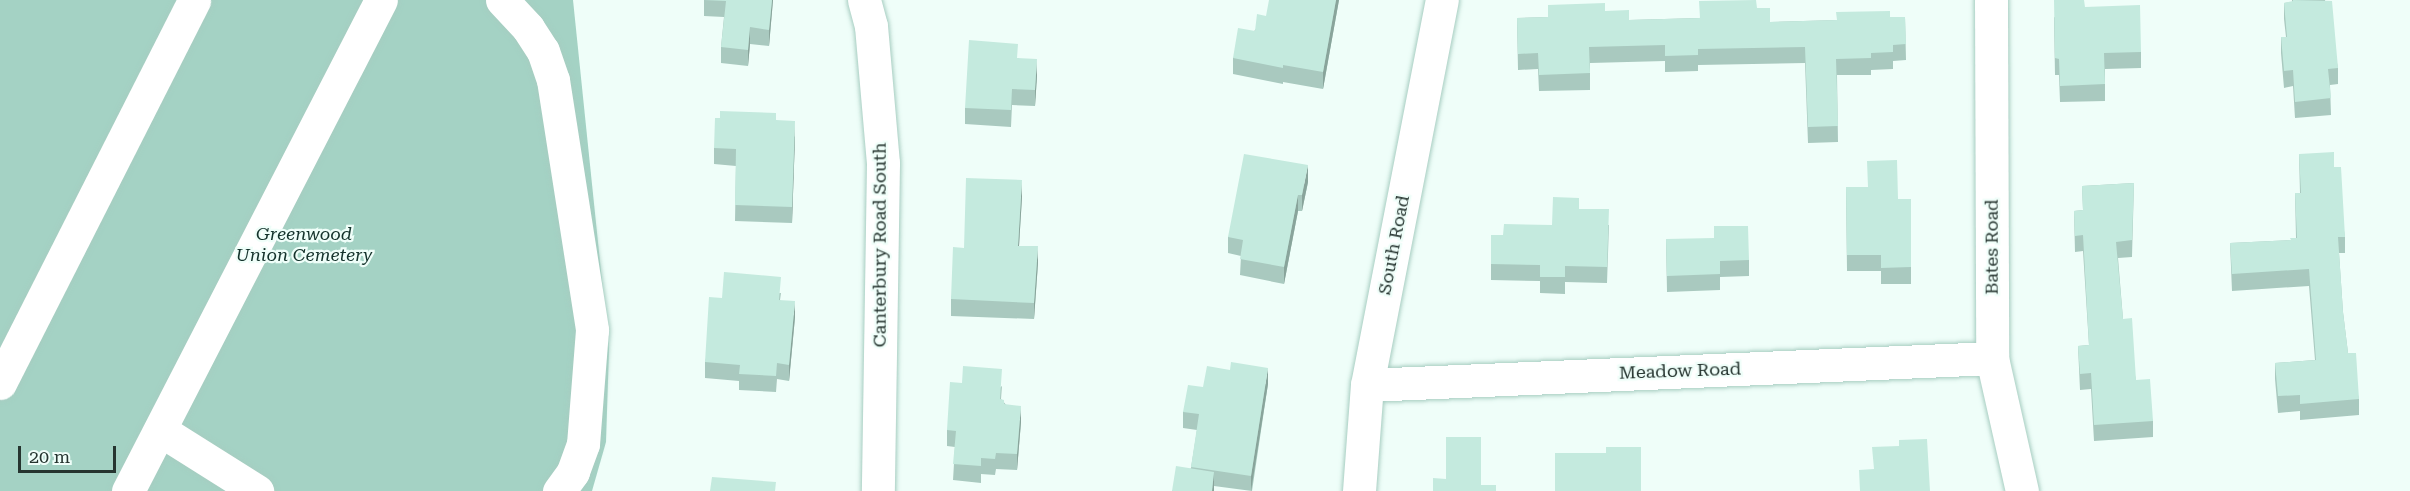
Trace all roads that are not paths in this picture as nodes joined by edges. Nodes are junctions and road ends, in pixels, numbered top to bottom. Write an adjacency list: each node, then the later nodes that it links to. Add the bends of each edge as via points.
1 (194, 0): 8 (street)
2 (381, 0): 10 (street)
3 (502, 0): 13 (street, via 543,51 553,81 592,330 583,444 573,472)
4 (864, 0): 14 (street, Canterbury Road South, via 871,26 883,163)
5 (1442, 0): 9 (street, South Road)
6 (1991, 0): 7 (street, Bates Road)
7 (1992, 358): 9 (street, Meadow Road); 16 (street, Bates Road)
8 (0, 383)
9 (1367, 384): 15 (street, South Road)
10 (159, 430): 11 (street); 12 (street)
11 (128, 491)
12 (257, 491)
13 (559, 491)
14 (878, 491)
15 (1359, 491)
16 (2022, 491)

